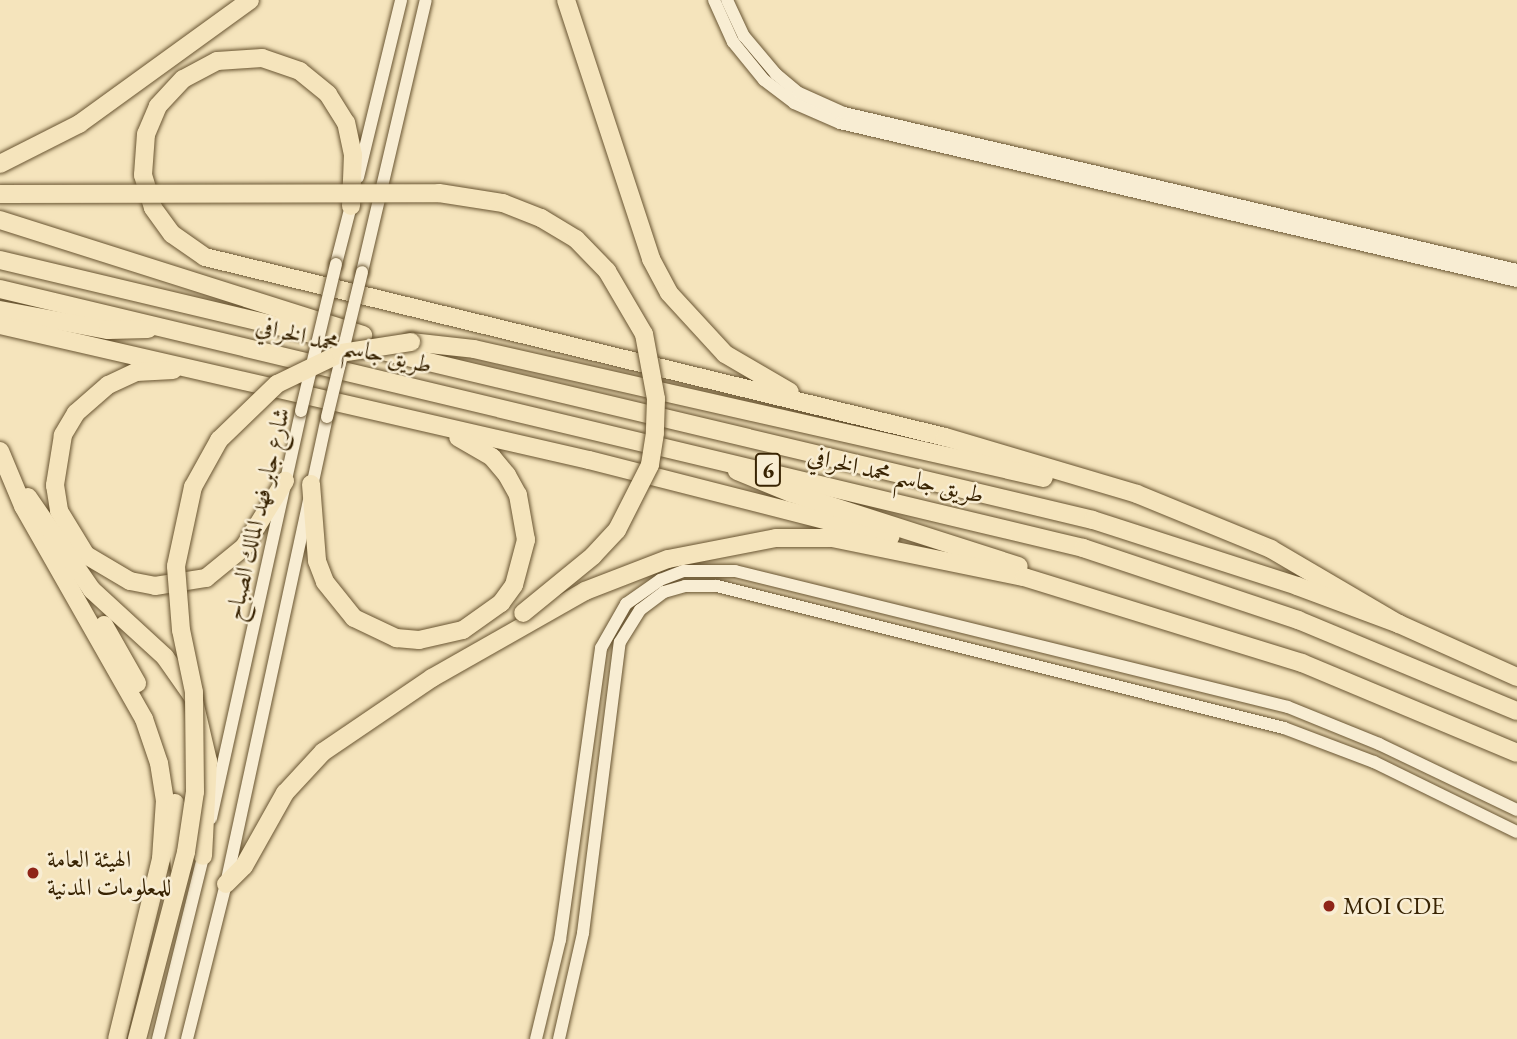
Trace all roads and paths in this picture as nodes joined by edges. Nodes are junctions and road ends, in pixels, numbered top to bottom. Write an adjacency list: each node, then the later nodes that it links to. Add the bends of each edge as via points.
1 (250, 0): 7 (highway, via 79,124)
2 (401, 0): 9 (street, شارع جابر فهد المالك الصباح)
3 (426, 0): 25 (street, شارع جابر فهد المالك الصباح, bridge)
4 (566, 0): 20 (highway, via 651,259 669,293 724,354 774,386)
5 (714, 0): 13 (street, via 733,42 764,80 794,103 840,123)
6 (727, 0): 12 (street, via 744,36 776,74 799,93 844,113)
7 (0, 164)
8 (0, 194): 32 (highway, bridge, via 439,193 503,203 541,218 576,239 607,271 643,334 656,398 650,465 617,530 593,556)
9 (351, 206): 20 (highway, via 353,155 346,123 328,94 300,71 262,58 217,61 183,79 158,106 146,134 143,175 153,208 172,234 205,257); 24 (street, شارع جابر فهد المالك الصباح, bridge)
10 (0, 220): 19 (highway)
11 (0, 260): 19 (highway, طريق جاسم محمد الخرافي / 6)
12 (1517, 270)
13 (1517, 281)
14 (0, 289): 17 (highway, طريق جاسم محمد الخرافي / 6)
15 (0, 310): 17 (highway, via 108,330)
16 (4, 325): 18 (highway)
17 (159, 326): 23 (highway, طريق جاسم محمد الخرافي / 6)
18 (204, 370): 21 (highway); 24 (highway, via 135,372 108,385 76,413 63,435 55,485 70,534 86,555 118,576 155,586 181,585 206,578 233,559)
19 (489, 376): 30 (highway, طريق جاسم محمد الخرافي / 6, via 1093,520 1200,552)
20 (849, 414): 26 (highway, via 945,437)
21 (429, 424): 25 (highway, via 492,457 507,475 525,517 523,563 514,585 501,603 463,630 419,640 396,638 374,630 346,610 325,582 317,561); 28 (highway, via 972,556)
22 (0, 451): 27 (highway); 42 (highway, via 23,506 144,719 159,763 165,800 161,859)
23 (703, 455): 29 (highway, via 791,493 976,549); 33 (highway, طريق جاسم محمد الخرافي / 6, via 958,515 1158,571 1298,620)
24 (285, 481): 39 (street, شارع جابر فهد المالك الصباح)
25 (311, 484): 41 (street, شارع جابر فهد المالك الصباح)
26 (1137, 494): 30 (highway, via 1271,550); 40 (highway, bridge, via 1071,484 474,349 411,342 341,353 308,366 256,400 205,462 178,539 177,593 194,692 196,761 191,828)
27 (30, 499): 39 (highway, via 92,590 165,657 194,697 208,761); 40 (highway, via 144,696 174,796)
28 (1024, 577): 29 (highway); 32 (highway, via 832,538 739,542 668,559 584,591)
29 (1134, 612): 34 (highway, via 1325,671)
30 (1399, 624): 31 (highway, طريق جاسم محمد الخرافي / 6)
31 (1517, 677)
32 (432, 678): 41 (highway, via 323,752 285,793 244,866)
33 (1517, 710)
34 (1517, 753)
35 (1517, 810): 37 (street, via 1368,739 1287,707 710,568 672,575 649,586 626,604 606,636 596,672)
36 (1517, 832): 38 (street, via 1374,762 1284,728 717,586 696,585 664,592 624,634)
37 (574, 835): 38 (street, via 586,831); 46 (street, via 560,940)
38 (594, 838): 47 (street, via 581,945)
39 (203, 856): 44 (street, شارع جابر فهد المالك الصباح)
40 (180, 875): 43 (highway, bridge)
41 (226, 884): 45 (street, شارع جابر فهد المالك الصباح)
42 (117, 1039)
43 (137, 1039)
44 (158, 1039)
45 (187, 1039)
46 (536, 1039)
47 (559, 1039)

